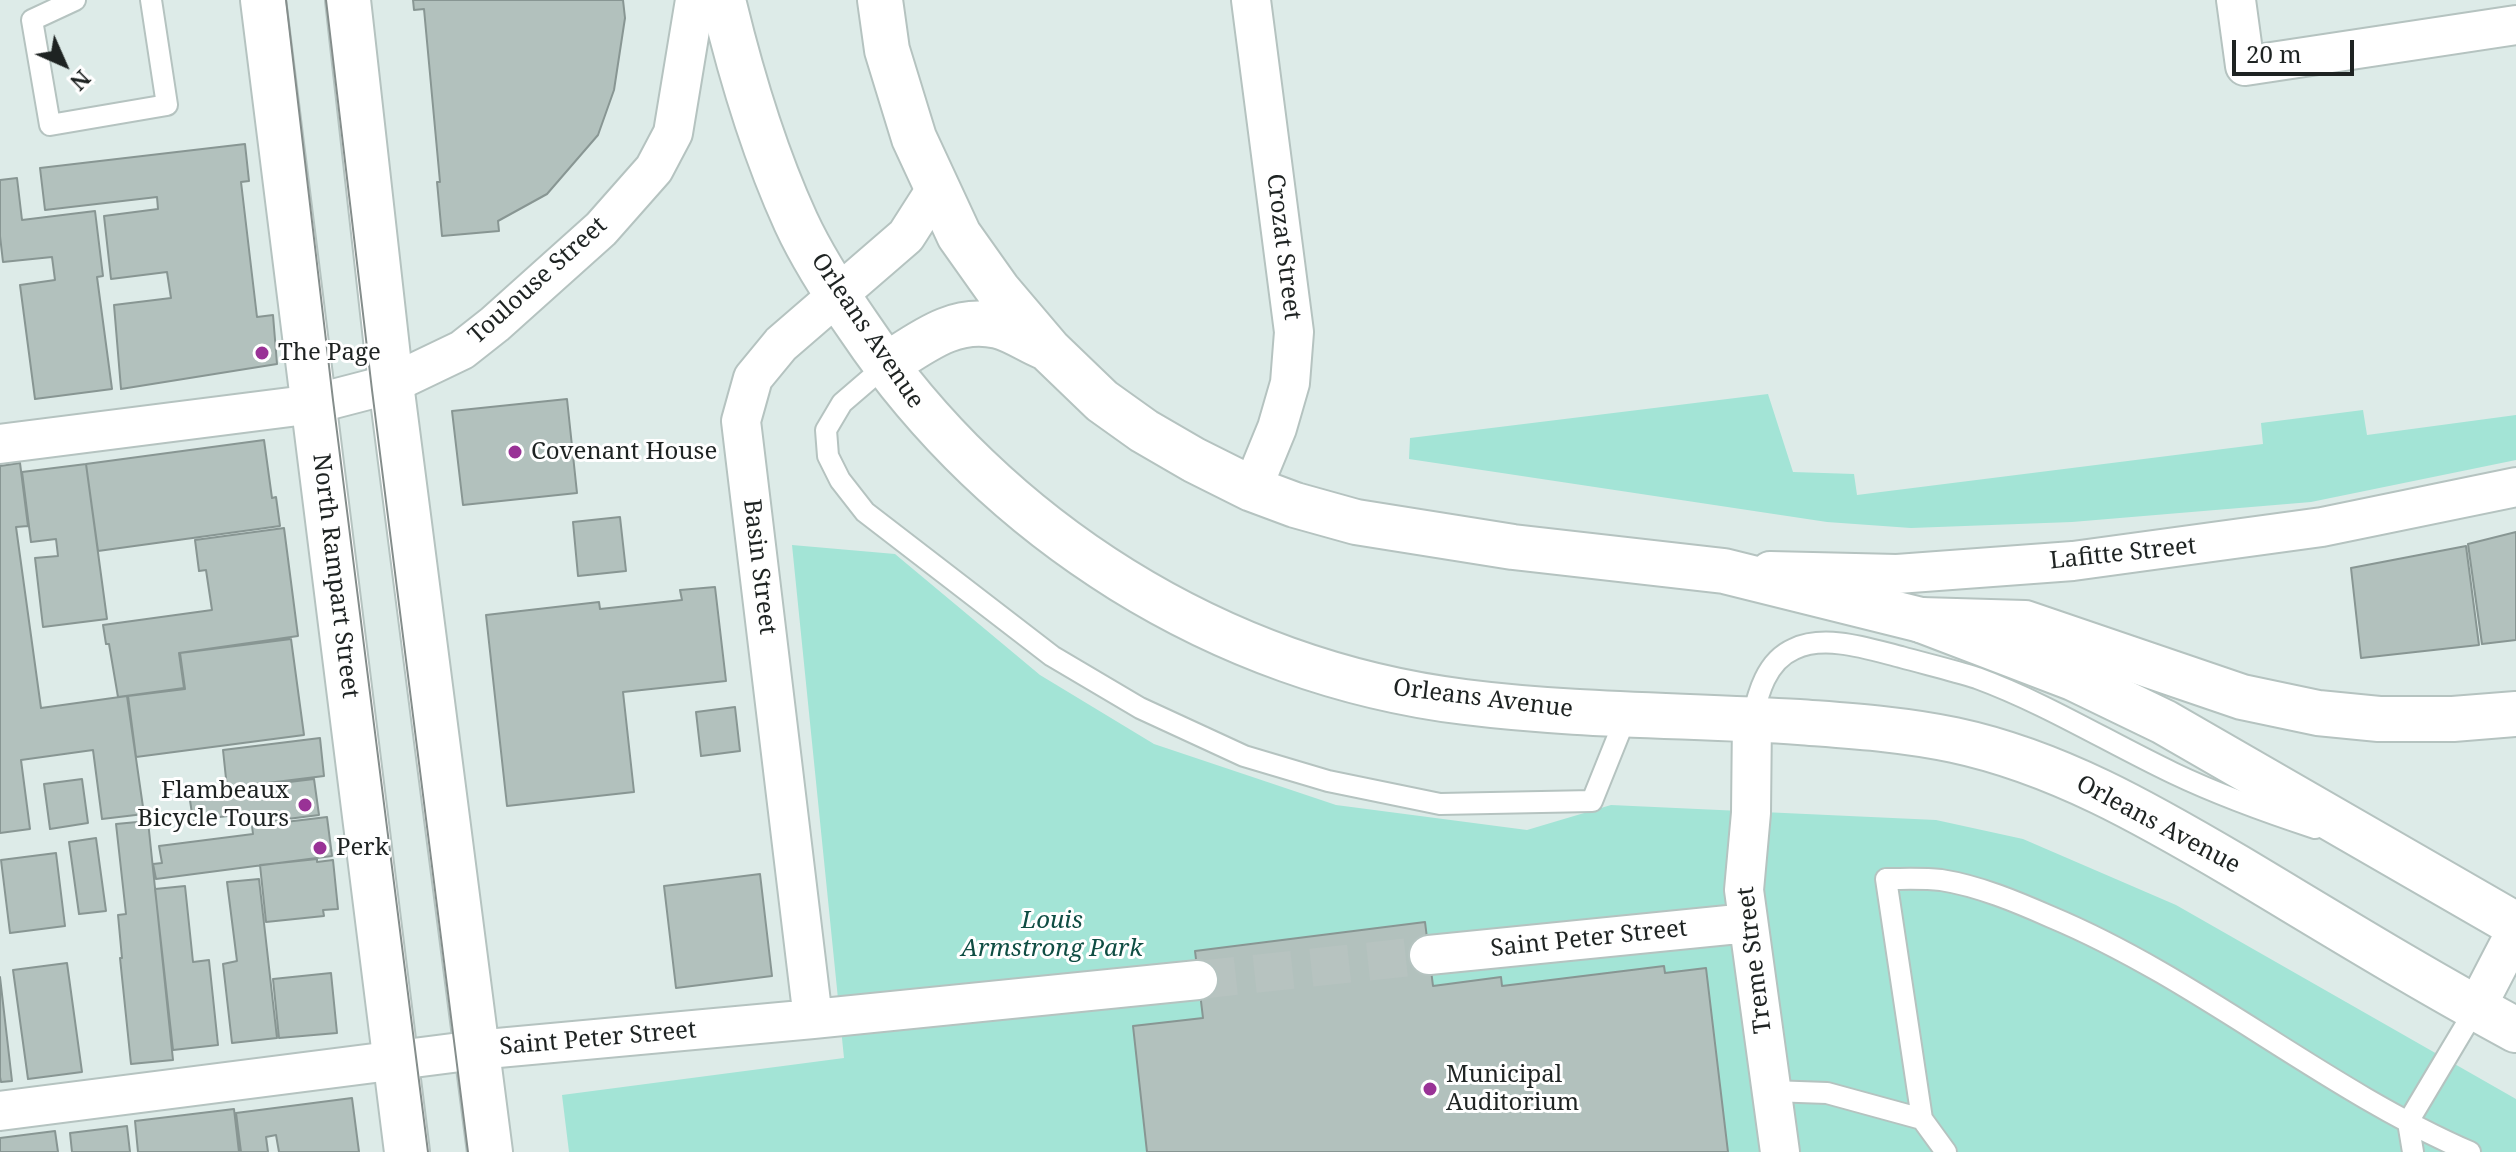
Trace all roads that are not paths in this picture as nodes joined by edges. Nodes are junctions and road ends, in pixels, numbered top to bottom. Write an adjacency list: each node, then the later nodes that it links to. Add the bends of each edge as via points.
1 (75, 0): 2 (lane, via 32,20 50,125 167,105)
2 (151, 0)
3 (263, 0): 18 (main road, North Rampart Street)
4 (348, 0): 17 (main road)
5 (695, 0): 17 (street, Toulouse Street, via 673,133 654,169 601,229 495,324 462,350)
6 (723, 0): 14 (main road, Orleans Avenue, via 774,165 797,224)
7 (856, 0): 12 (main road, via 865,31)
8 (880, 0): 12 (main road)
9 (1251, 0): 21 (street, Crozat Street, via 1294,332 1290,383)
10 (2236, 0): 11 (street, via 2245,66)
11 (2516, 25)
12 (893, 70): 13 (main road)
13 (936, 189): 14 (street, Basin Street, via 906,236); 15 (main road, via 959,235)
14 (838, 296): 16 (main road, Orleans Avenue); 34 (street, Basin Street, via 781,344 753,378 741,421)
15 (1049, 350): 16 (main road, via 999,326 967,323 945,328); 21 (main road, via 1102,401 1144,431)
16 (885, 366): 24 (main road, Orleans Avenue, via 963,457 1029,516 1151,599 1225,634 1320,671 1395,690 1462,702); 24 (lane, via 842,403 826,430 828,456 840,480 865,512 1039,646 1140,708 1244,756 1328,781 1440,804 1592,801)
17 (391, 384): 18 (street, Toulouse Street); 36 (main road)
18 (314, 404): 19 (street, Toulouse Street); 37 (main road, North Rampart Street)
19 (0, 444)
20 (2516, 487): 22 (street, Lafitte Street, via 2322,527 2073,561 1897,574)
21 (1252, 489): 22 (main road, via 1356,522 1513,547)
22 (1724, 571): 23 (main road)
23 (1921, 620): 25 (main road, via 2025,623 2242,697 2318,713 2379,719); 27 (main road, via 2073,678 2164,722)
24 (1627, 714): 26 (main road, Orleans Avenue)
25 (2516, 714)
26 (1752, 719): 27 (lane, via 1759,689 1792,649 1823,642 1872,649 1976,678 2252,807); 28 (street, Treme Street, via 1744,890); 33 (main road, Orleans Avenue, via 1888,729 1955,740 2033,762 2118,799)
27 (2387, 851): 29 (main road)
28 (1748, 923): 31 (street, Saint Peter Street); 38 (street, Treme Street)
29 (2516, 925)
30 (2516, 931): 33 (street)
31 (1429, 955)
32 (1198, 980): 34 (street, Saint Peter Street)
33 (2476, 1008): 35 (main road, Orleans Avenue); 41 (lane)
34 (813, 1019): 36 (street, Saint Peter Street)
35 (2516, 1030)
36 (476, 1050): 37 (street, Saint Peter Street); 43 (main road)
37 (395, 1060): 39 (street, Saint Peter Street); 42 (main road, North Rampart Street)
38 (1771, 1091): 40 (lane, via 1827,1093); 44 (street, Treme Street)
39 (0, 1111)
40 (1922, 1119): 41 (lane, via 1886,879 1942,880 2010,899 2077,928 2145,962); 45 (lane)
41 (2408, 1122): 46 (lane); 47 (lane)
42 (407, 1152)
43 (490, 1152)
44 (1780, 1152)
45 (1946, 1152)
46 (2413, 1152)
47 (2470, 1152)

